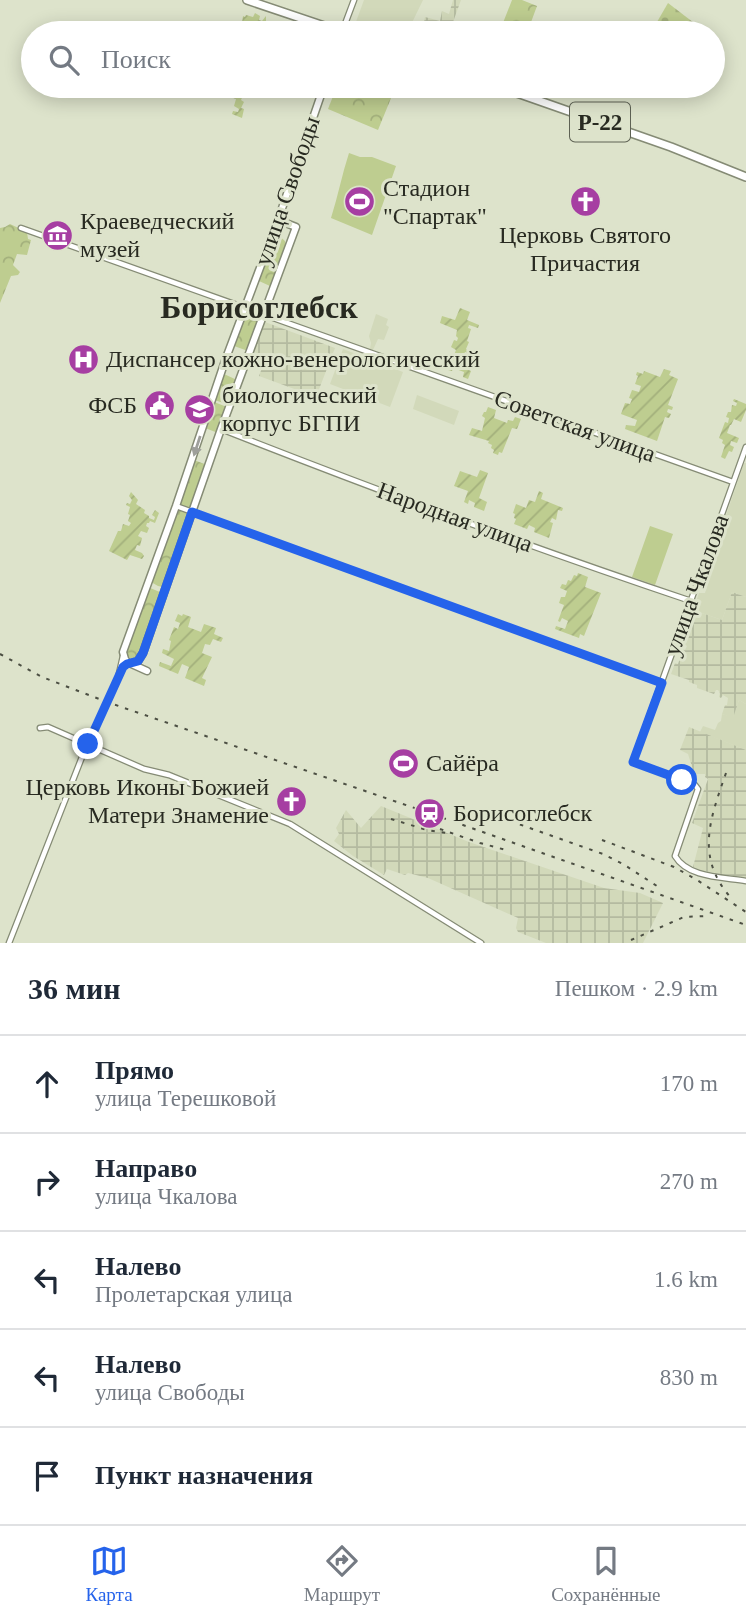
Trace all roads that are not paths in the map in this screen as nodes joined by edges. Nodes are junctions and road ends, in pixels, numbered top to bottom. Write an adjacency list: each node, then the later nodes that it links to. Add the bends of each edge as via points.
1 (247, 0): 3 (highway)
2 (354, 0): 4 (street)
3 (308, 21)
4 (347, 21)
5 (320, 98): 8 (main road, улица Свободы)
6 (531, 98): 7 (highway, Р-22)
7 (746, 177)
8 (278, 220): 10 (main road, улица Свободы); 11 (main road, улица Свободы, via 296,227)
9 (21, 228): 10 (street, Советская улица)
10 (245, 308): 11 (street, Советская улица); 15 (main road, улица Свободы, one-way to 15)
11 (264, 315): 12 (main road, улица Свободы); 14 (street, Советская улица)
12 (221, 429): 16 (main road, улица Свободы); 17 (street, Народная улица, via 429,509)
13 (746, 447): 14 (street, улица Чкалова)
14 (733, 482): 17 (street, улица Чкалова)
15 (176, 506): 16 (street); 19 (main road, улица Свободы)
16 (192, 512): 18 (main road, улица Свободы); 20 (street)
17 (691, 601): 20 (street, улица Чкалова)
18 (143, 653): 19 (main road, улица Свободы, via 140,659); 19 (main road, via 141,663 147,671)
19 (127, 660): 22 (street, улица Свободы)
20 (662, 683): 23 (street, улица Чкалова, via 633,762 698,789 675,856 679,863 701,874)
21 (40, 728): 22 (street)
22 (88, 744): 24 (street, улица Свободы); 25 (street, via 290,824)
23 (746, 881)
24 (9, 943)
25 (481, 943)

